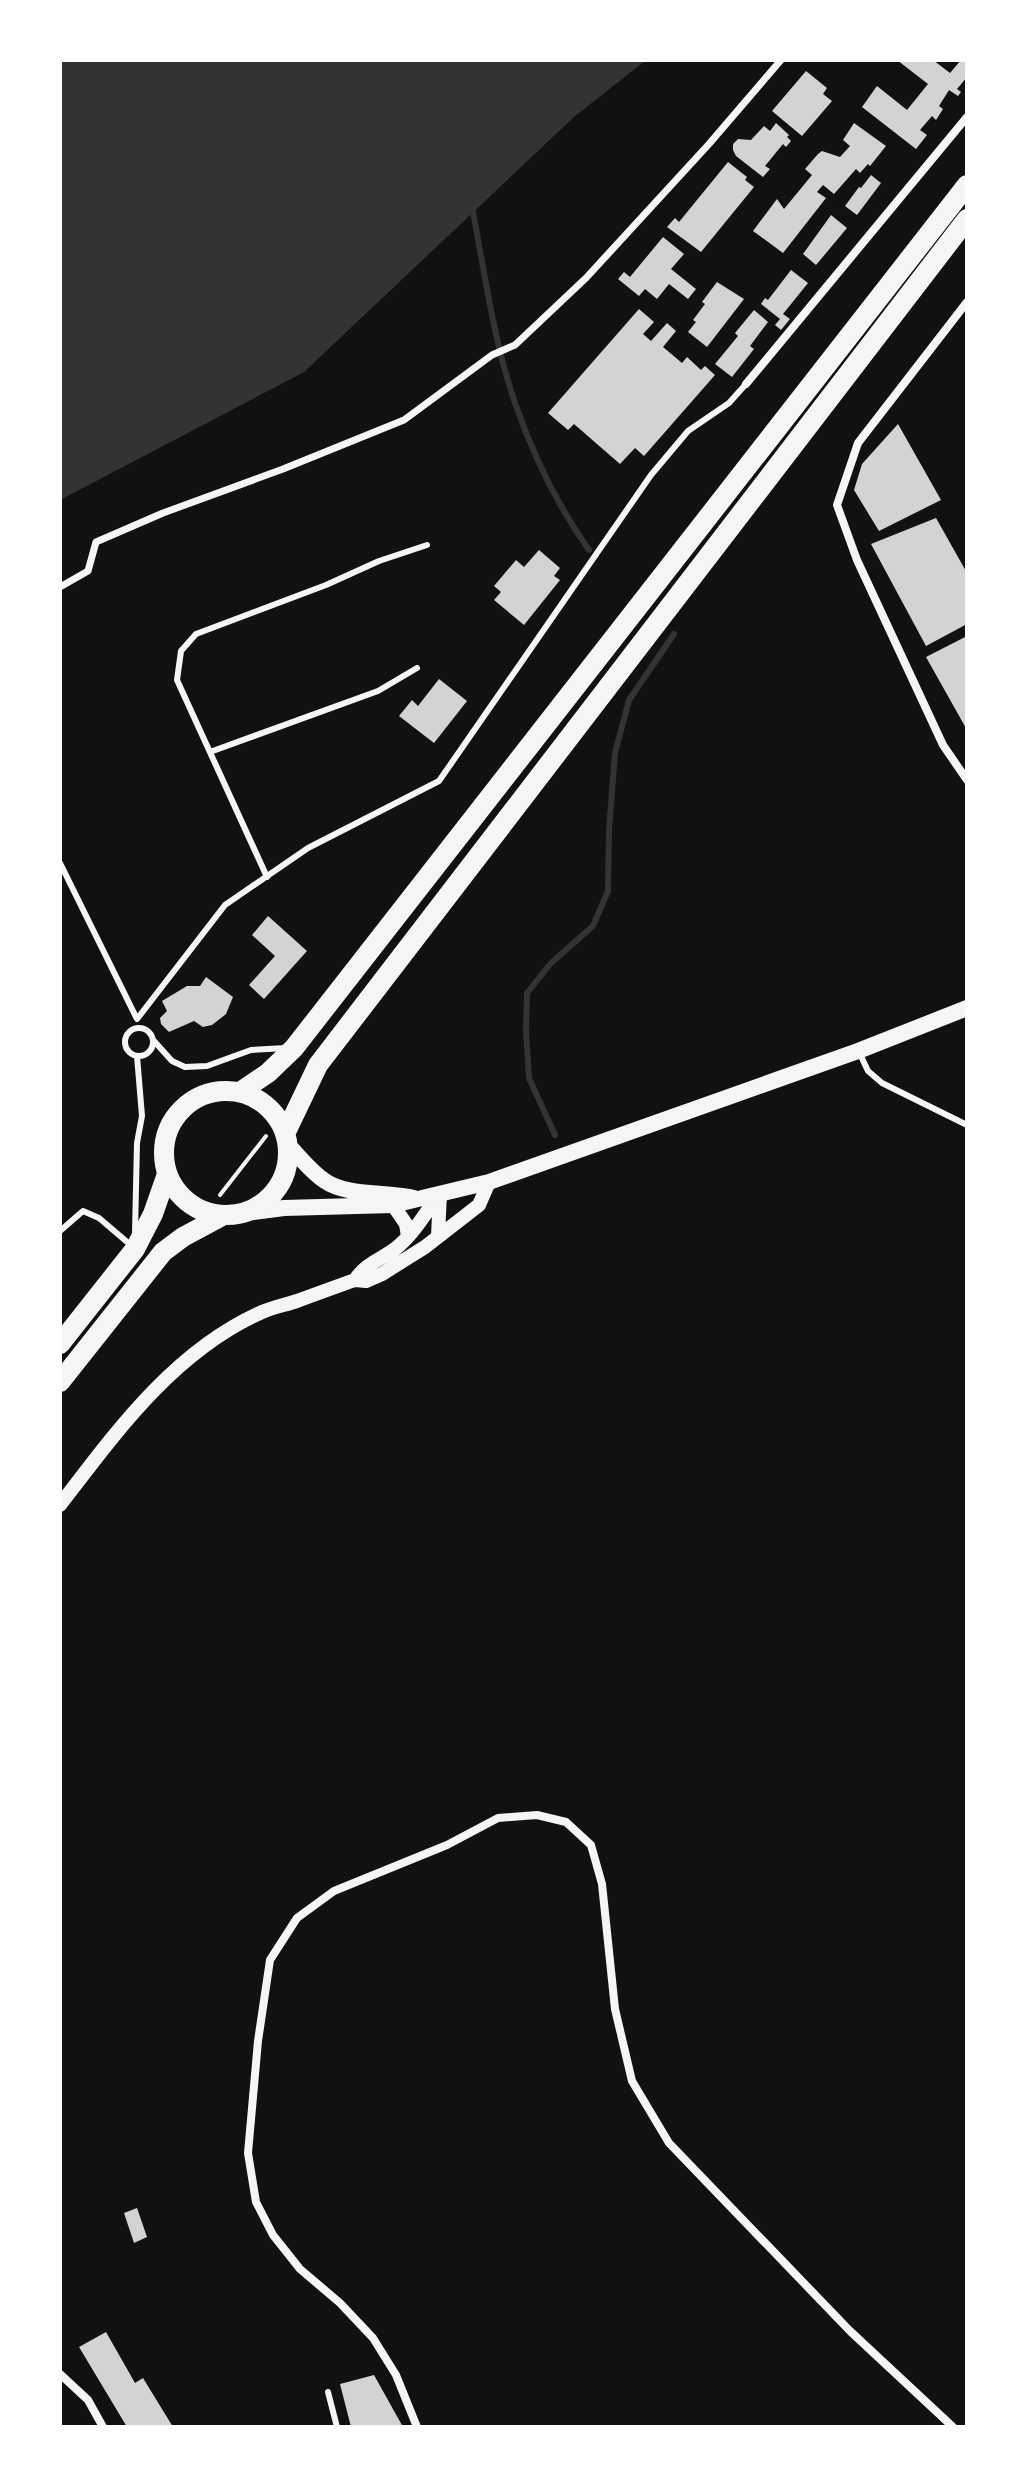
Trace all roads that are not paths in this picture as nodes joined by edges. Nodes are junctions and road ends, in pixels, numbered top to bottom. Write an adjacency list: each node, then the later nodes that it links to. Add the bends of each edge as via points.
1 (781, 60): 10 (street, via 586,278 515,345 492,355 404,420 96,542 88,571)
2 (967, 117): 3 (street)
3 (958, 128): 4 (street); 8 (street)
4 (967, 135)
5 (967, 185): 18 (main road)
6 (967, 219): 23 (main road, via 318,1065)
7 (967, 302): 13 (street, via 858,443 837,505 943,745)
8 (746, 384): 15 (lane, via 729,403 688,431 651,475 439,781 308,848)
9 (427, 545): 12 (lane, via 196,634 181,651 177,680)
10 (60, 587)
11 (417, 668): 12 (lane, via 378,691)
12 (210, 752): 15 (lane)
13 (967, 780)
14 (60, 863): 15 (lane, via 137,1019 225,905)
15 (267, 877)
16 (967, 1008): 19 (main road)
17 (154, 1041): 18 (lane, via 185,1067 207,1066 251,1050); 20 (lane, via 149,1053); 20 (lane, via 148,1030 130,1031 125,1043)
18 (294, 1048): 21 (main road)
19 (858, 1051): 22 (lane, via 882,1083); 25 (main road)
20 (137, 1056): 33 (lane, via 142,1116)
21 (240, 1092): 23 (main road, via 268,1108); 24 (main road, via 198,1098 175,1117 164,1144)
22 (967, 1125)
23 (286, 1140): 27 (main road, via 327,1183); 29 (main road, via 285,1170 272,1194)
24 (167, 1174): 29 (main road, via 189,1203); 33 (main road)
25 (489, 1182): 26 (main road); 32 (street, via 479,1205)
26 (440, 1193): 27 (main road); 31 (street); 32 (street)
27 (416, 1198): 28 (main road)
28 (393, 1205): 29 (main road); 31 (street)
29 (230, 1214): 36 (main road, via 163,1252)
30 (60, 1231): 33 (lane, via 83,1211)
31 (408, 1236): 34 (street, via 363,1267)
32 (438, 1236): 34 (street, via 382,1274)
33 (135, 1249): 35 (main road)
34 (355, 1280): 37 (street, via 263,1311 208,1344 147,1398)
35 (60, 1344)
36 (60, 1382)
37 (60, 1505)
38 (60, 2374): 40 (street, via 88,2400)
39 (328, 2392): 41 (lane)
40 (103, 2427)
41 (337, 2427)
42 (417, 2427): 43 (street, via 396,2375 373,2338 300,2269 256,2202 248,2153 270,1960 297,1918 334,1891 498,1818 537,1815 566,1822 591,1845 602,1884 615,2009 632,2081 669,2143 850,2331)
43 (953, 2427)

